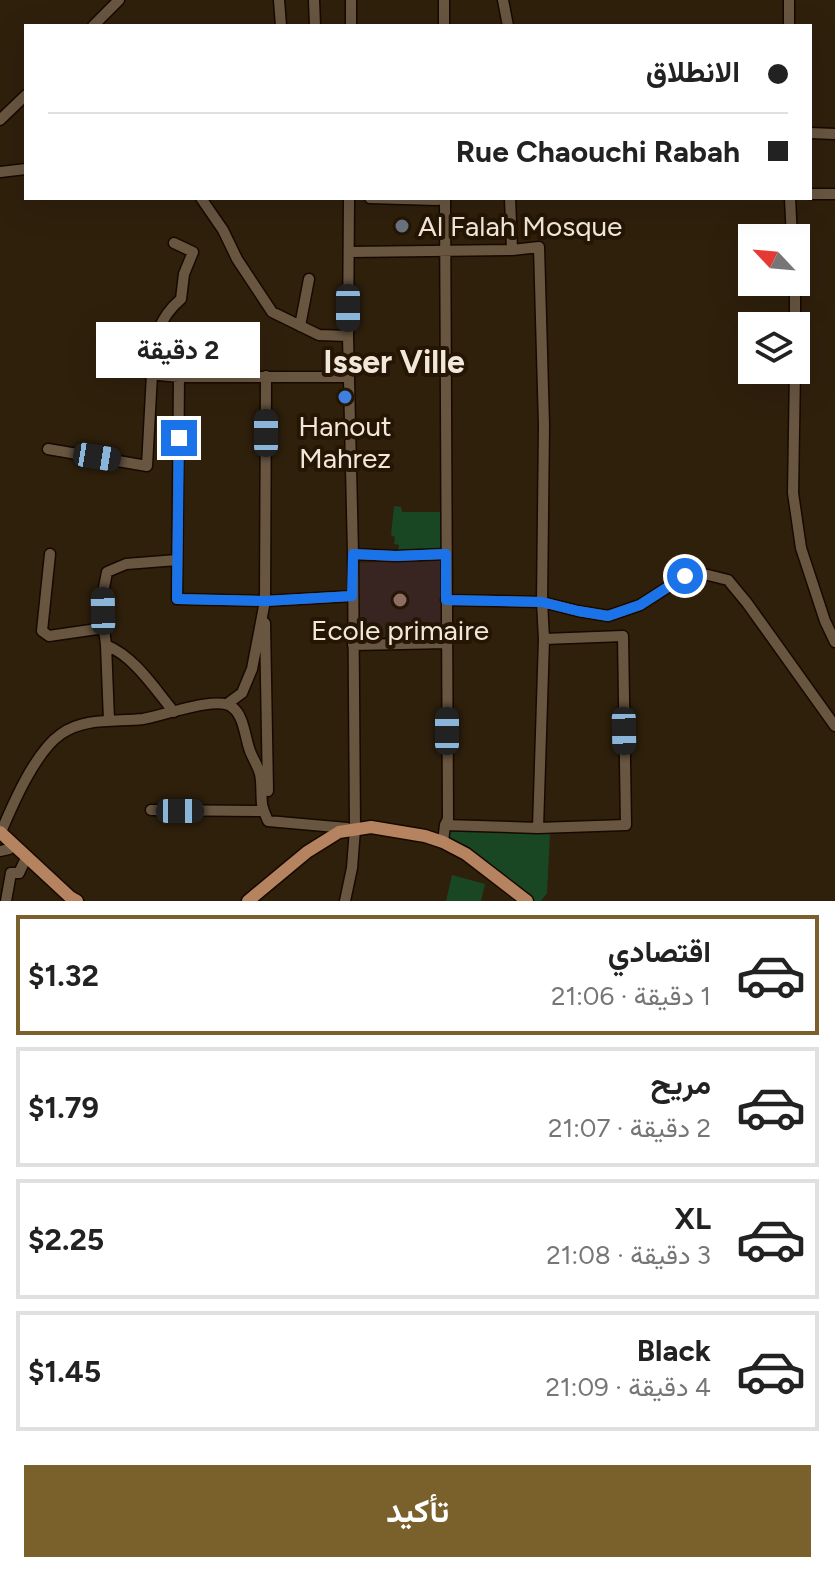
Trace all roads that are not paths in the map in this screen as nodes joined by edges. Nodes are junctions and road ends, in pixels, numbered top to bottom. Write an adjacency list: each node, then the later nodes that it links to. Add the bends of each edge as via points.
1 (119, 0): 8 (street)
2 (279, 0): 9 (street)
3 (314, 0): 10 (street)
4 (351, 0): 11 (street)
5 (444, 0): 12 (street)
6 (503, 0): 13 (street)
7 (789, 0): 14 (street)
8 (95, 24)
9 (281, 24)
10 (315, 24)
11 (351, 24)
12 (444, 24)
13 (508, 24)
14 (789, 24)
15 (24, 97): 16 (street)
16 (0, 120)
17 (812, 133): 18 (street)
18 (835, 134)
19 (24, 169): 20 (street)
20 (0, 172)
21 (812, 194): 22 (street)
22 (835, 194)
23 (202, 200): 34 (street, via 272,312)
24 (349, 200): 32 (street)
25 (445, 200): 30 (street)
26 (510, 200): 31 (street)
27 (790, 200): 28 (street)
28 (791, 224)
29 (174, 243): 36 (street, via 193,252 181,299 156,333)
30 (445, 250): 31 (street); 32 (street); 44 (street)
31 (512, 250): 49 (street, via 539,247)
32 (349, 252): 35 (street)
33 (309, 279): 34 (street)
34 (300, 326): 35 (street, via 319,335)
35 (348, 336): 39 (street)
36 (152, 374): 38 (street); 41 (street, via 147,466)
37 (266, 376): 38 (street); 39 (street); 48 (street)
38 (179, 377): 45 (street)
39 (349, 377): 43 (street)
40 (795, 384): 52 (street, via 793,493 801,548)
41 (48, 449)
42 (50, 554): 50 (street, via 42,631 49,636)
43 (353, 554): 44 (street); 46 (street)
44 (446, 554): 47 (street)
45 (177, 560): 48 (street, via 177,599); 50 (street, via 126,564 107,572)
46 (352, 596): 48 (street); 55 (street)
47 (446, 600): 49 (street); 53 (street)
48 (265, 601): 56 (street, via 252,669 242,693); 61 (street)
49 (542, 602): 51 (street); 59 (street, via 608,616 640,605 685,576 728,580)
50 (104, 628): 54 (street)
51 (544, 639): 63 (street); 63 (street, via 623,636 626,825)
52 (835, 642)
53 (447, 643): 55 (street); 62 (street)
54 (106, 645): 57 (street, via 140,671); 58 (street)
55 (353, 645): 64 (street)
56 (227, 704): 57 (street); 61 (street, via 238,714 260,774)
57 (174, 712): 58 (street)
58 (109, 720): 65 (street, via 75,726 49,745)
59 (835, 726)
60 (151, 810): 61 (street)
61 (266, 816): 64 (street)
62 (445, 825): 63 (street); 66 (street)
63 (538, 828)
64 (355, 829): 66 (main road, via 371,827); 72 (main road, via 339,832 307,852); 73 (street)
65 (0, 832): 67 (main road)
66 (443, 842): 74 (main road)
67 (14, 845): 68 (street); 69 (main road)
68 (0, 851)
69 (27, 856): 70 (street, via 19,873 11,873); 71 (main road)
70 (6, 901)
71 (77, 901)
72 (248, 901)
73 (345, 901)
74 (527, 901)

